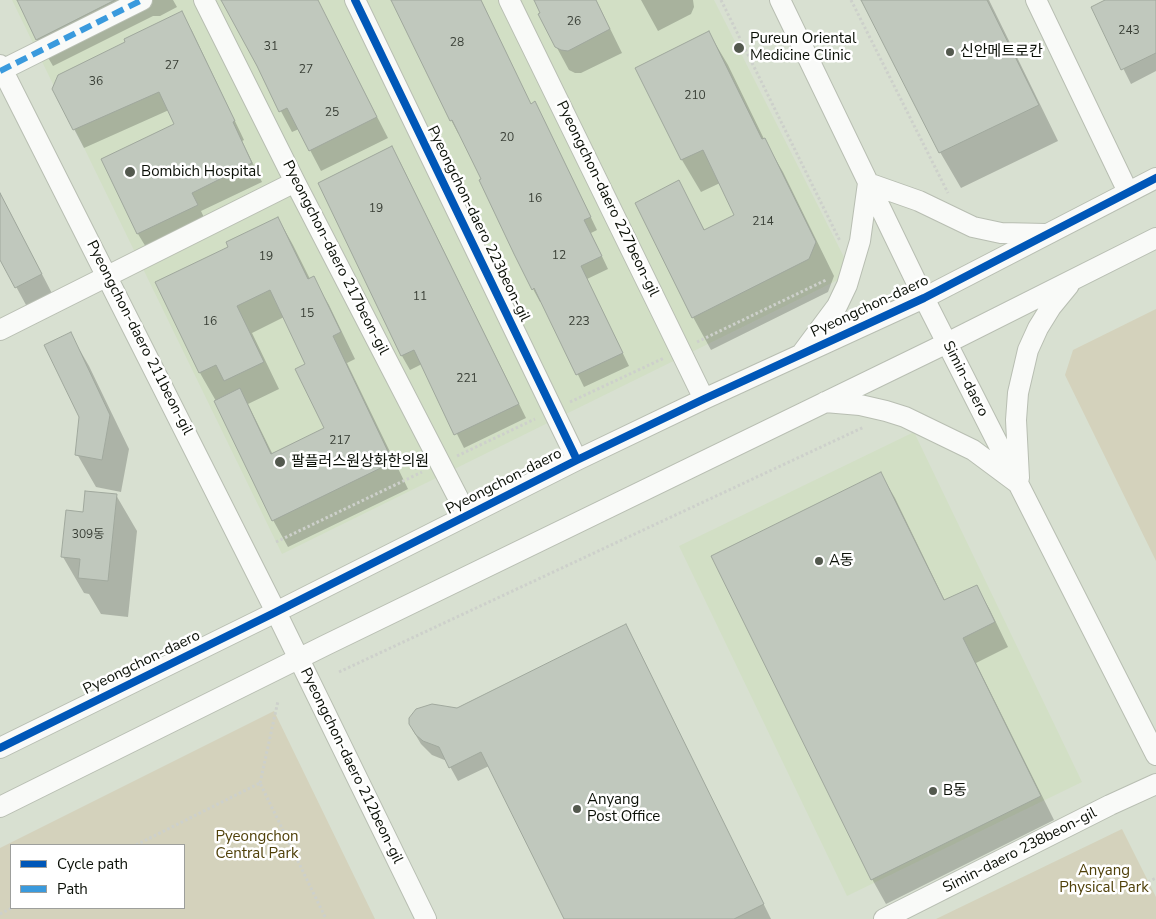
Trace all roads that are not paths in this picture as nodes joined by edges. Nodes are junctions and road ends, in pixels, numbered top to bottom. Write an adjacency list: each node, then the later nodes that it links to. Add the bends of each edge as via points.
1 (142, 0): 7 (street)
2 (204, 0): 9 (street, Pyeongchon-daero 217beon-gil)
3 (355, 0): 22 (street, Pyeongchon-daero 223beon-gil)
4 (509, 0): 20 (street, Pyeongchon-daero 227beon-gil)
5 (780, 0): 10 (street, Simin-daero)
6 (1036, 0): 11 (street)
7 (1, 69): 14 (street, Pyeongchon-daero 211beon-gil)
8 (1156, 178): 11 (street, Pyeongchon-daero)
9 (295, 182): 14 (street); 24 (street, Pyeongchon-daero 217beon-gil)
10 (868, 183): 12 (street, via 919,201 973,226 1001,233); 16 (street, Simin-daero); 19 (street, via 860,241 847,285 837,306)
11 (1128, 192): 12 (street, Pyeongchon-daero)
12 (1048, 234): 16 (street, Pyeongchon-daero)
13 (1156, 238): 15 (street)
14 (108, 276): 17 (street); 25 (street, Pyeongchon-daero 211beon-gil)
15 (1073, 280): 18 (street); 23 (street, via 1051,307 1028,350 1018,393 1016,420)
16 (924, 298): 18 (street, Simin-daero); 19 (street, Pyeongchon-daero)
17 (0, 330)
18 (947, 342): 21 (street); 23 (street, Simin-daero)
19 (801, 354): 20 (street, Pyeongchon-daero)
20 (704, 399): 22 (street, Pyeongchon-daero)
21 (825, 402): 23 (street, via 860,405 894,413 973,450); 26 (street)
22 (577, 460): 24 (street, Pyeongchon-daero)
23 (1019, 485): 28 (street, Simin-daero)
24 (467, 516): 25 (street, Pyeongchon-daero)
25 (276, 612): 26 (street, Pyeongchon-daero 212beon-gil); 27 (street, Pyeongchon-daero)
26 (299, 659): 30 (street); 31 (street, Pyeongchon-daero 212beon-gil)
27 (0, 748)
28 (1156, 755)
29 (1156, 784): 32 (street, Simin-daero 238beon-gil)
30 (0, 807)
31 (426, 919)
32 (884, 919)

